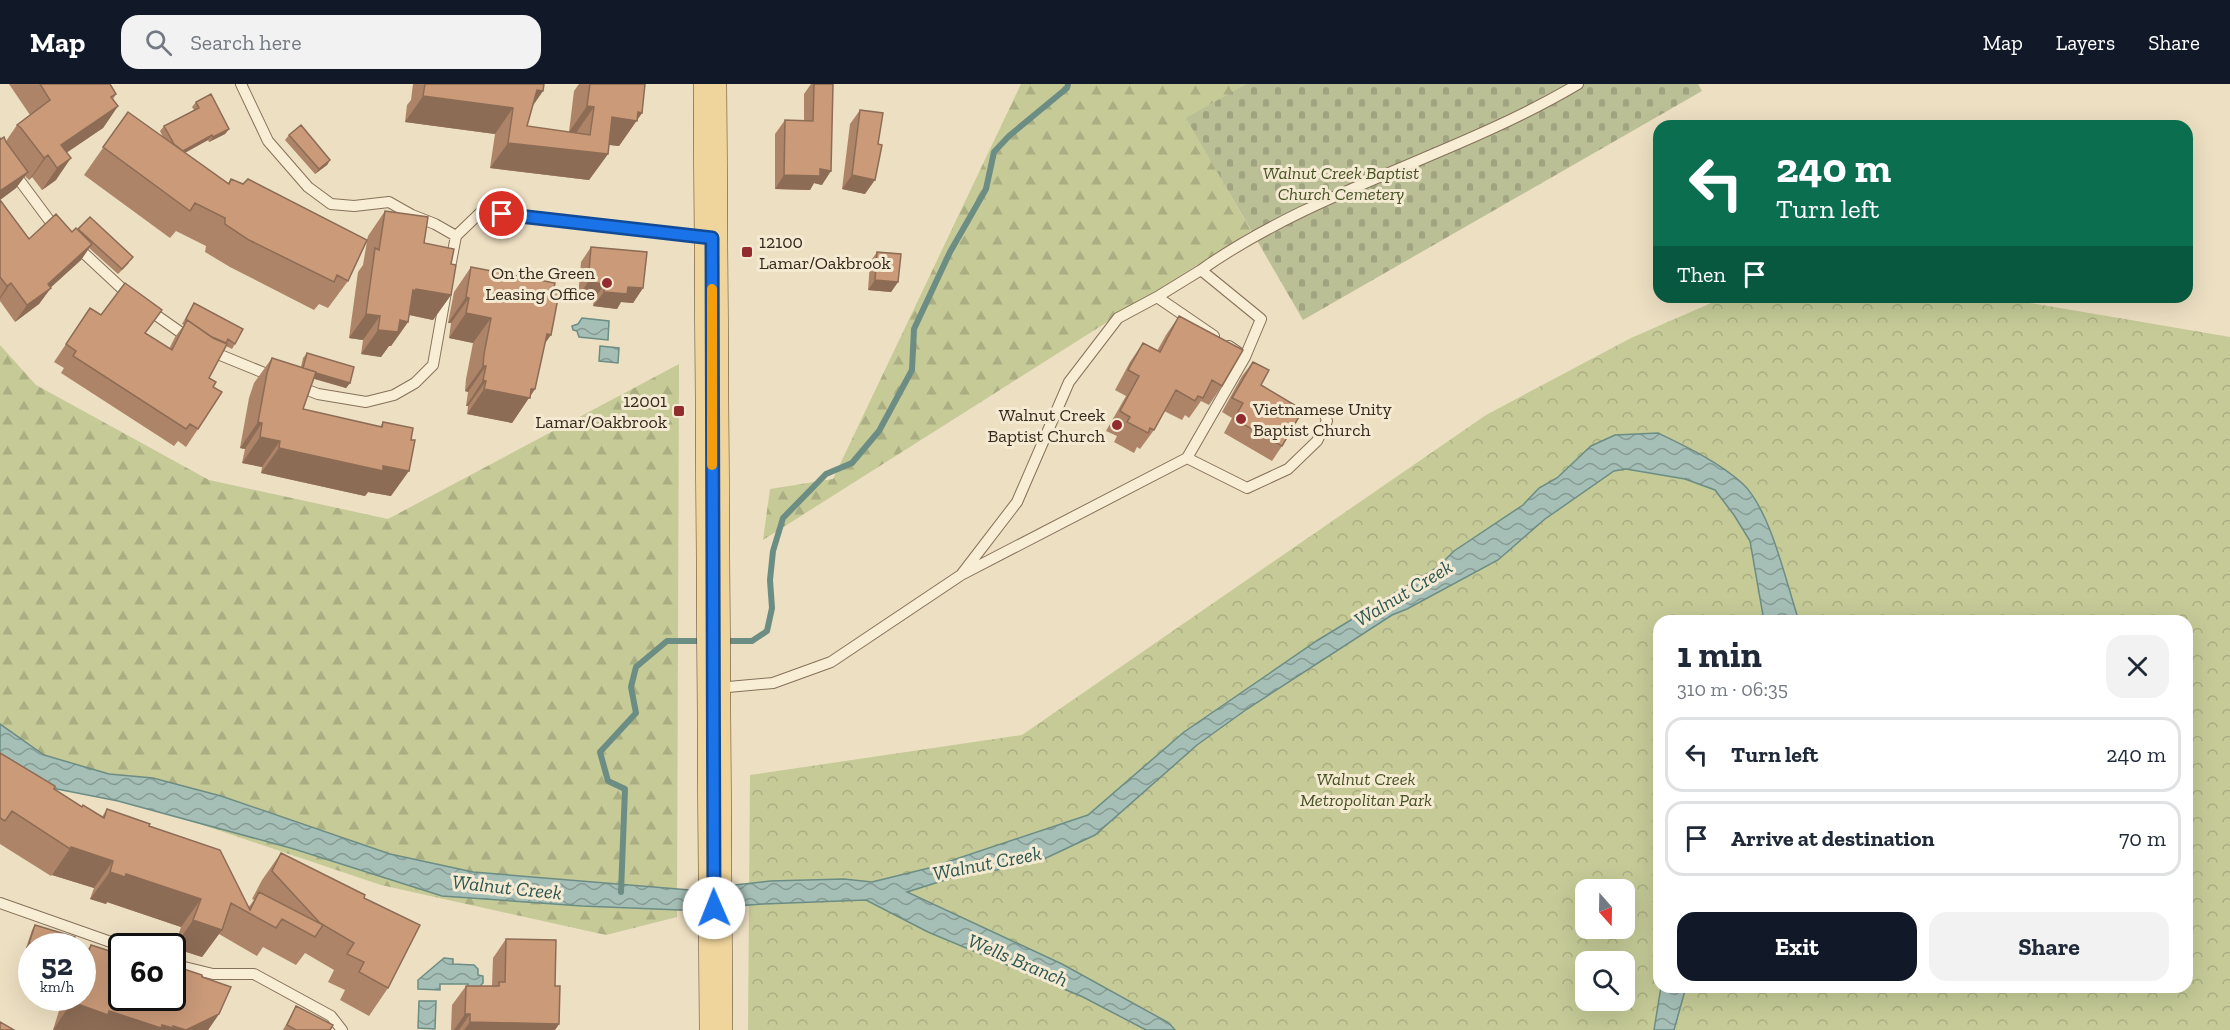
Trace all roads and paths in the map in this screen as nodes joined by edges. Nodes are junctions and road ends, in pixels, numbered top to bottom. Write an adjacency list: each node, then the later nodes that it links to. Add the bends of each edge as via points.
1 (240, 84): 6 (lane, via 268,141 308,187 331,204 389,202)
2 (710, 84): 7 (main road)
3 (1578, 84): 4 (lane)
4 (1565, 88): 8 (lane, via 1534,108 1281,221)
5 (0, 154): 10 (lane, via 52,224 136,301 205,349 318,394 366,402 394,395 415,383 433,365)
6 (456, 236): 7 (lane, via 482,211); 9 (lane)
7 (712, 238): 16 (main road)
8 (1201, 270): 11 (lane); 12 (lane, via 1261,319)
9 (450, 271)
10 (447, 283)
11 (1157, 297): 12 (lane); 15 (lane, via 1118,318 1069,382 1017,502)
12 (1245, 357): 14 (lane)
13 (1324, 412): 14 (lane, via 1327,421 1317,441 1288,469 1247,488)
14 (1187, 458): 15 (lane)
15 (961, 575): 16 (lane, via 831,662 772,683)
16 (713, 685): 21 (main road)
17 (0, 903): 18 (lane)
18 (108, 941)
19 (186, 967): 20 (lane, via 213,974 254,975 331,1016)
20 (342, 1030)
21 (716, 1030)

